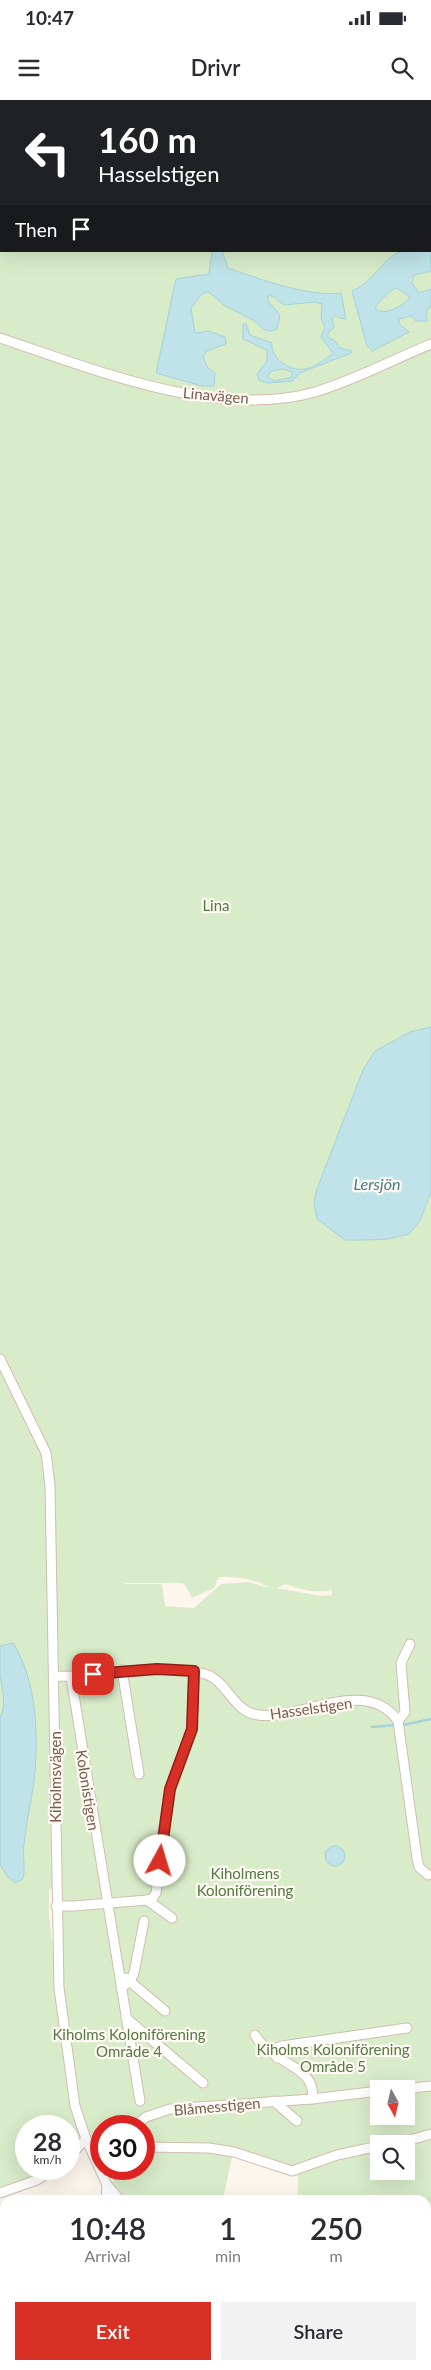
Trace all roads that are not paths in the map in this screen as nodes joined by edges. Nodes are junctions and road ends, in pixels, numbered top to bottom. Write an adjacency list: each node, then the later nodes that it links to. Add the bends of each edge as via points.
1 (0, 338): 2 (street, Linavägen, via 147,386 184,394 260,398 314,392)
2 (431, 344)
3 (0, 1358): 7 (street, Kiholmsvägen, via 46,1453 50,1486)
4 (410, 1644): 9 (street, via 402,1663 405,1712)
5 (122, 1670): 6 (street, Hasselstigen); 8 (street, Hasselstigen); 10 (street)
6 (194, 1671): 9 (street, Hasselstigen, via 210,1676 236,1703 258,1715 365,1701 385,1709); 12 (street, via 192,1729 170,1789 156,1893)
7 (54, 1676): 8 (street, Hasselstigen); 14 (street, Kiholmsvägen)
8 (71, 1677): 13 (street, Kolonistigen)
9 (398, 1721): 11 (street, via 417,1858 419,1867)
10 (139, 1774)
11 (428, 1875)
12 (147, 1900): 13 (street); 15 (street)
13 (107, 1904): 14 (street); 17 (street, Kolonistigen)
14 (56, 1906): 36 (street, Kiholmsvägen, via 59,1988 75,2106)
15 (172, 1918)
16 (144, 1921): 18 (street)
17 (119, 1971): 18 (street); 19 (street, Kolonistigen)
18 (130, 1981): 19 (street); 20 (street)
19 (121, 1988): 21 (street, Kolonistigen)
20 (166, 2011)
21 (126, 2018): 25 (street); 30 (street, Kolonistigen)
22 (407, 2028): 24 (street, via 282,2046 277,2048)
23 (255, 2035): 24 (street, via 262,2047)
24 (277, 2058): 29 (street, via 307,2077 313,2087)
25 (203, 2083)
26 (431, 2086): 27 (street)
27 (415, 2088)
28 (370, 2092): 29 (street, Blåmesstigen)
29 (312, 2099): 31 (street, Blåmesstigen)
30 (140, 2101)
31 (274, 2101): 32 (street, Blåmesstigen, via 170,2109); 33 (street, Blåmesstigen)
32 (152, 2115)
33 (297, 2121)
34 (431, 2134): 35 (street)
35 (415, 2139)
36 (88, 2142): 38 (street); 41 (street, Kiholmsvägen)
37 (155, 2147): 39 (street, via 234,2152 292,2172 338,2155)
38 (80, 2148)
39 (370, 2148)
40 (37, 2180): 42 (street)
41 (106, 2185): 43 (street, Kiholmsvägen); 44 (street)
42 (0, 2193)
43 (106, 2195)
44 (115, 2195)

